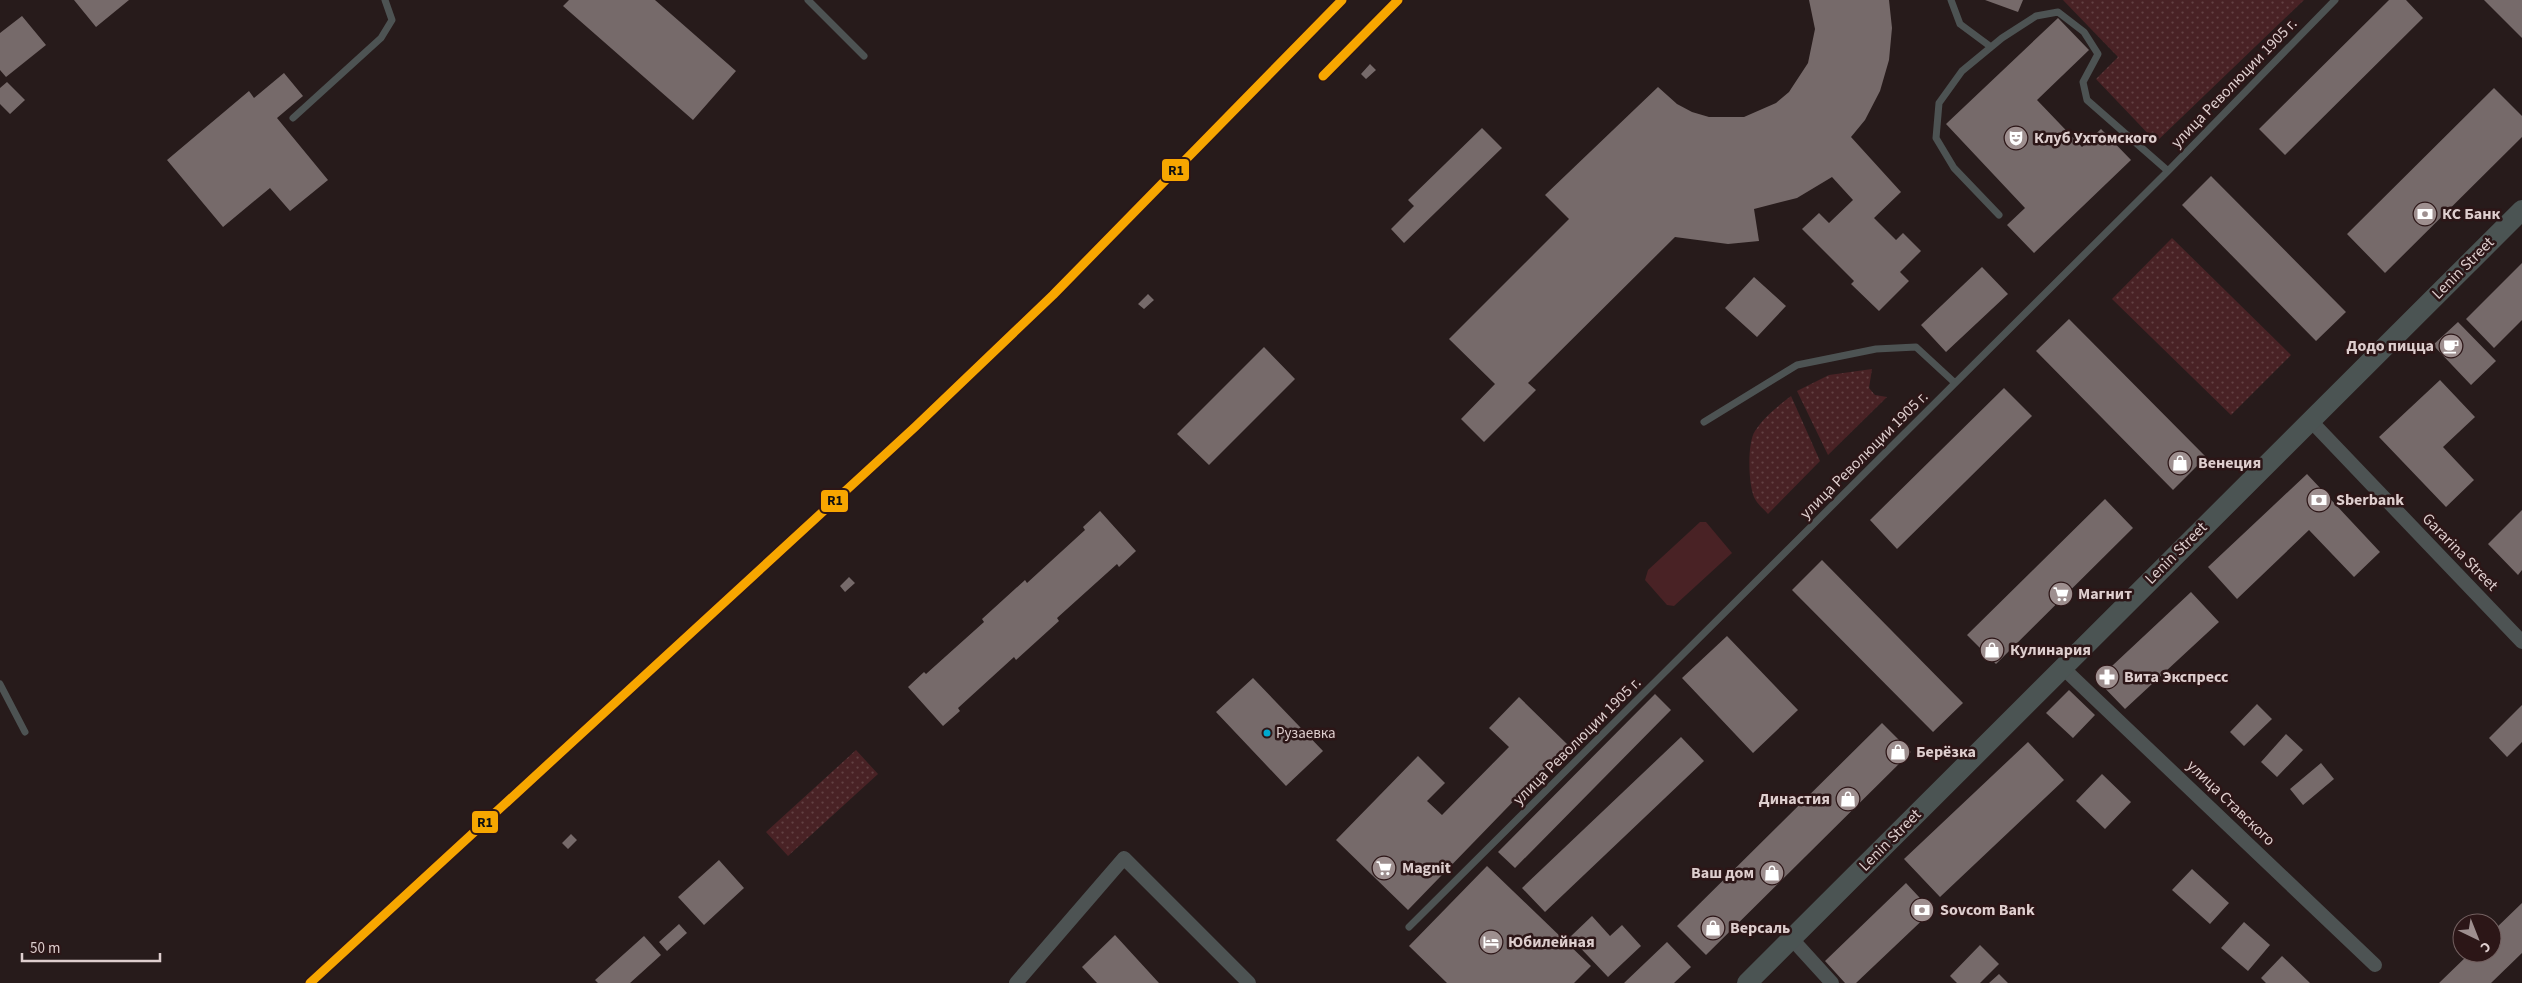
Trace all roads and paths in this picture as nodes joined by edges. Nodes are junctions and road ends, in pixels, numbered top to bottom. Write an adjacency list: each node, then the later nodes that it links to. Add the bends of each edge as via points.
1 (385, 0): 7 (lane, via 392,20 381,38)
2 (808, 0): 6 (lane)
3 (1951, 0): 5 (lane, via 1960,24)
4 (2335, 0): 8 (lane, улица Революции 1905 г.)
5 (1991, 47): 8 (lane, via 2036,16 2058,12 2084,32 2098,54 2083,82 2087,100); 10 (lane, via 1962,71 1939,102 1936,138 1954,168)
6 (864, 56)
7 (293, 118)
8 (2168, 170): 11 (lane, улица Революции 1905 г.)
9 (2522, 210): 12 (street, Lenin Street)
10 (1998, 215)
11 (1955, 383): 13 (lane, via 1916,347 1876,349 1797,364); 18 (lane, улица Революции 1905 г.)
12 (2310, 420): 14 (street, Gararina Street); 15 (street, Lenin Street)
13 (1704, 422)
14 (2522, 642)
15 (2062, 667): 19 (street, Lenin Street); 20 (street, улица Ставского)
16 (0, 684): 17 (lane)
17 (25, 732)
18 (1409, 927)
19 (1791, 938): 23 (street, Lenin Street); 24 (street)
20 (2375, 965)
21 (1016, 983): 22 (street, via 1124,858)
22 (1249, 983)
23 (1747, 983)
24 (1832, 983)

